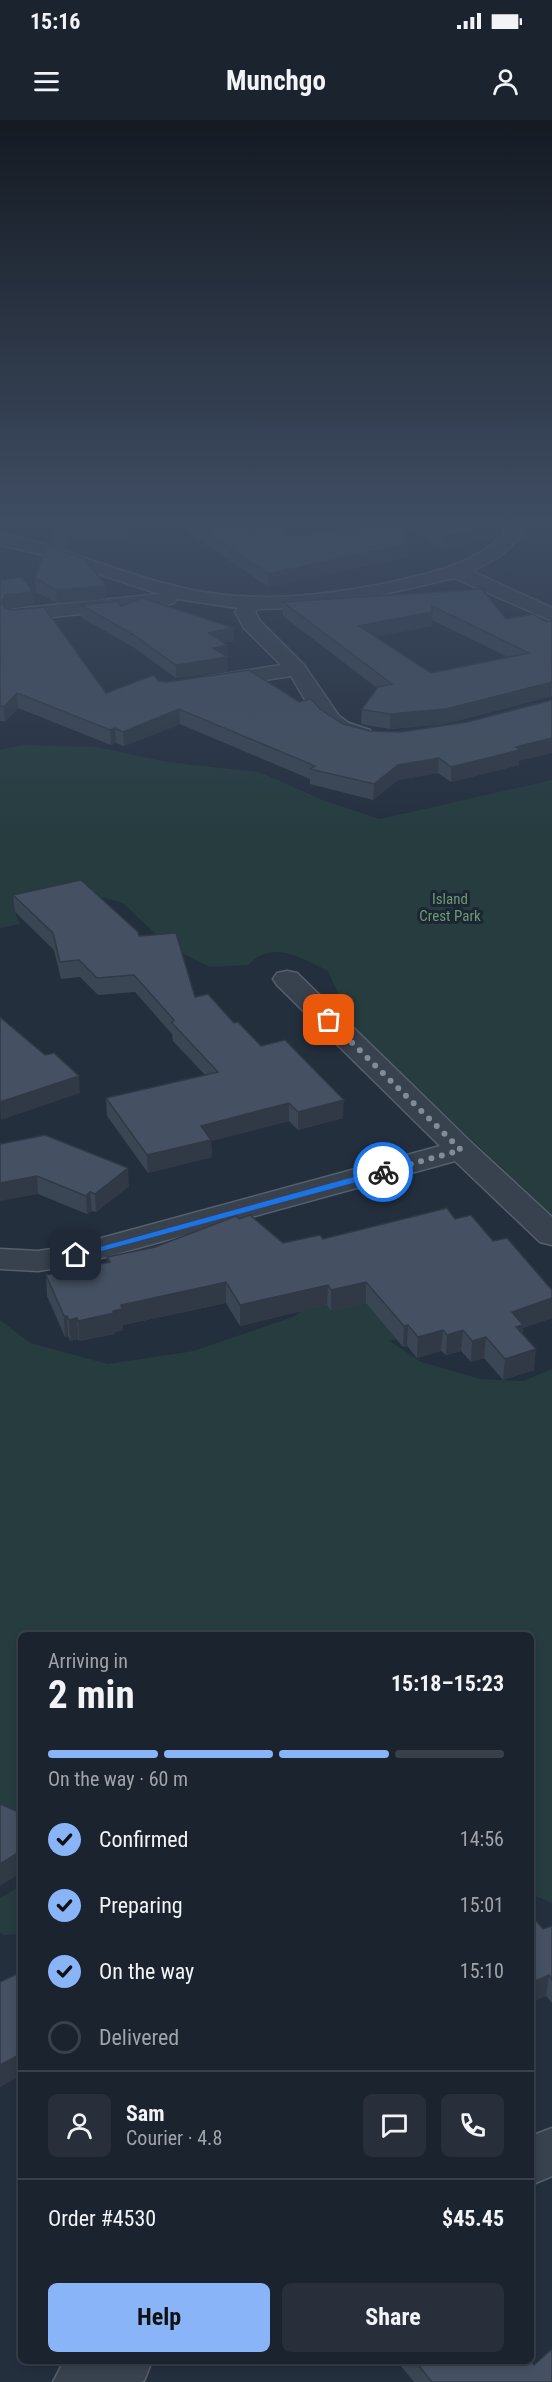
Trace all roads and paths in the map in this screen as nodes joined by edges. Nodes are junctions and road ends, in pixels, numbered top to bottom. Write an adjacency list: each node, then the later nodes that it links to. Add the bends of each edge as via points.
1 (253, 626): 2 (street)
2 (297, 669): 3 (street); 4 (street, via 331,721 356,734)
3 (190, 685)
4 (386, 738)
5 (288, 979): 6 (street)
6 (461, 1150): 7 (street); 8 (street, via 76,1255 42,1263)
7 (552, 1235)
8 (9, 1261)
9 (552, 2151): 10 (street)
10 (534, 2160)
11 (118, 2364): 12 (street)
12 (81, 2382)

